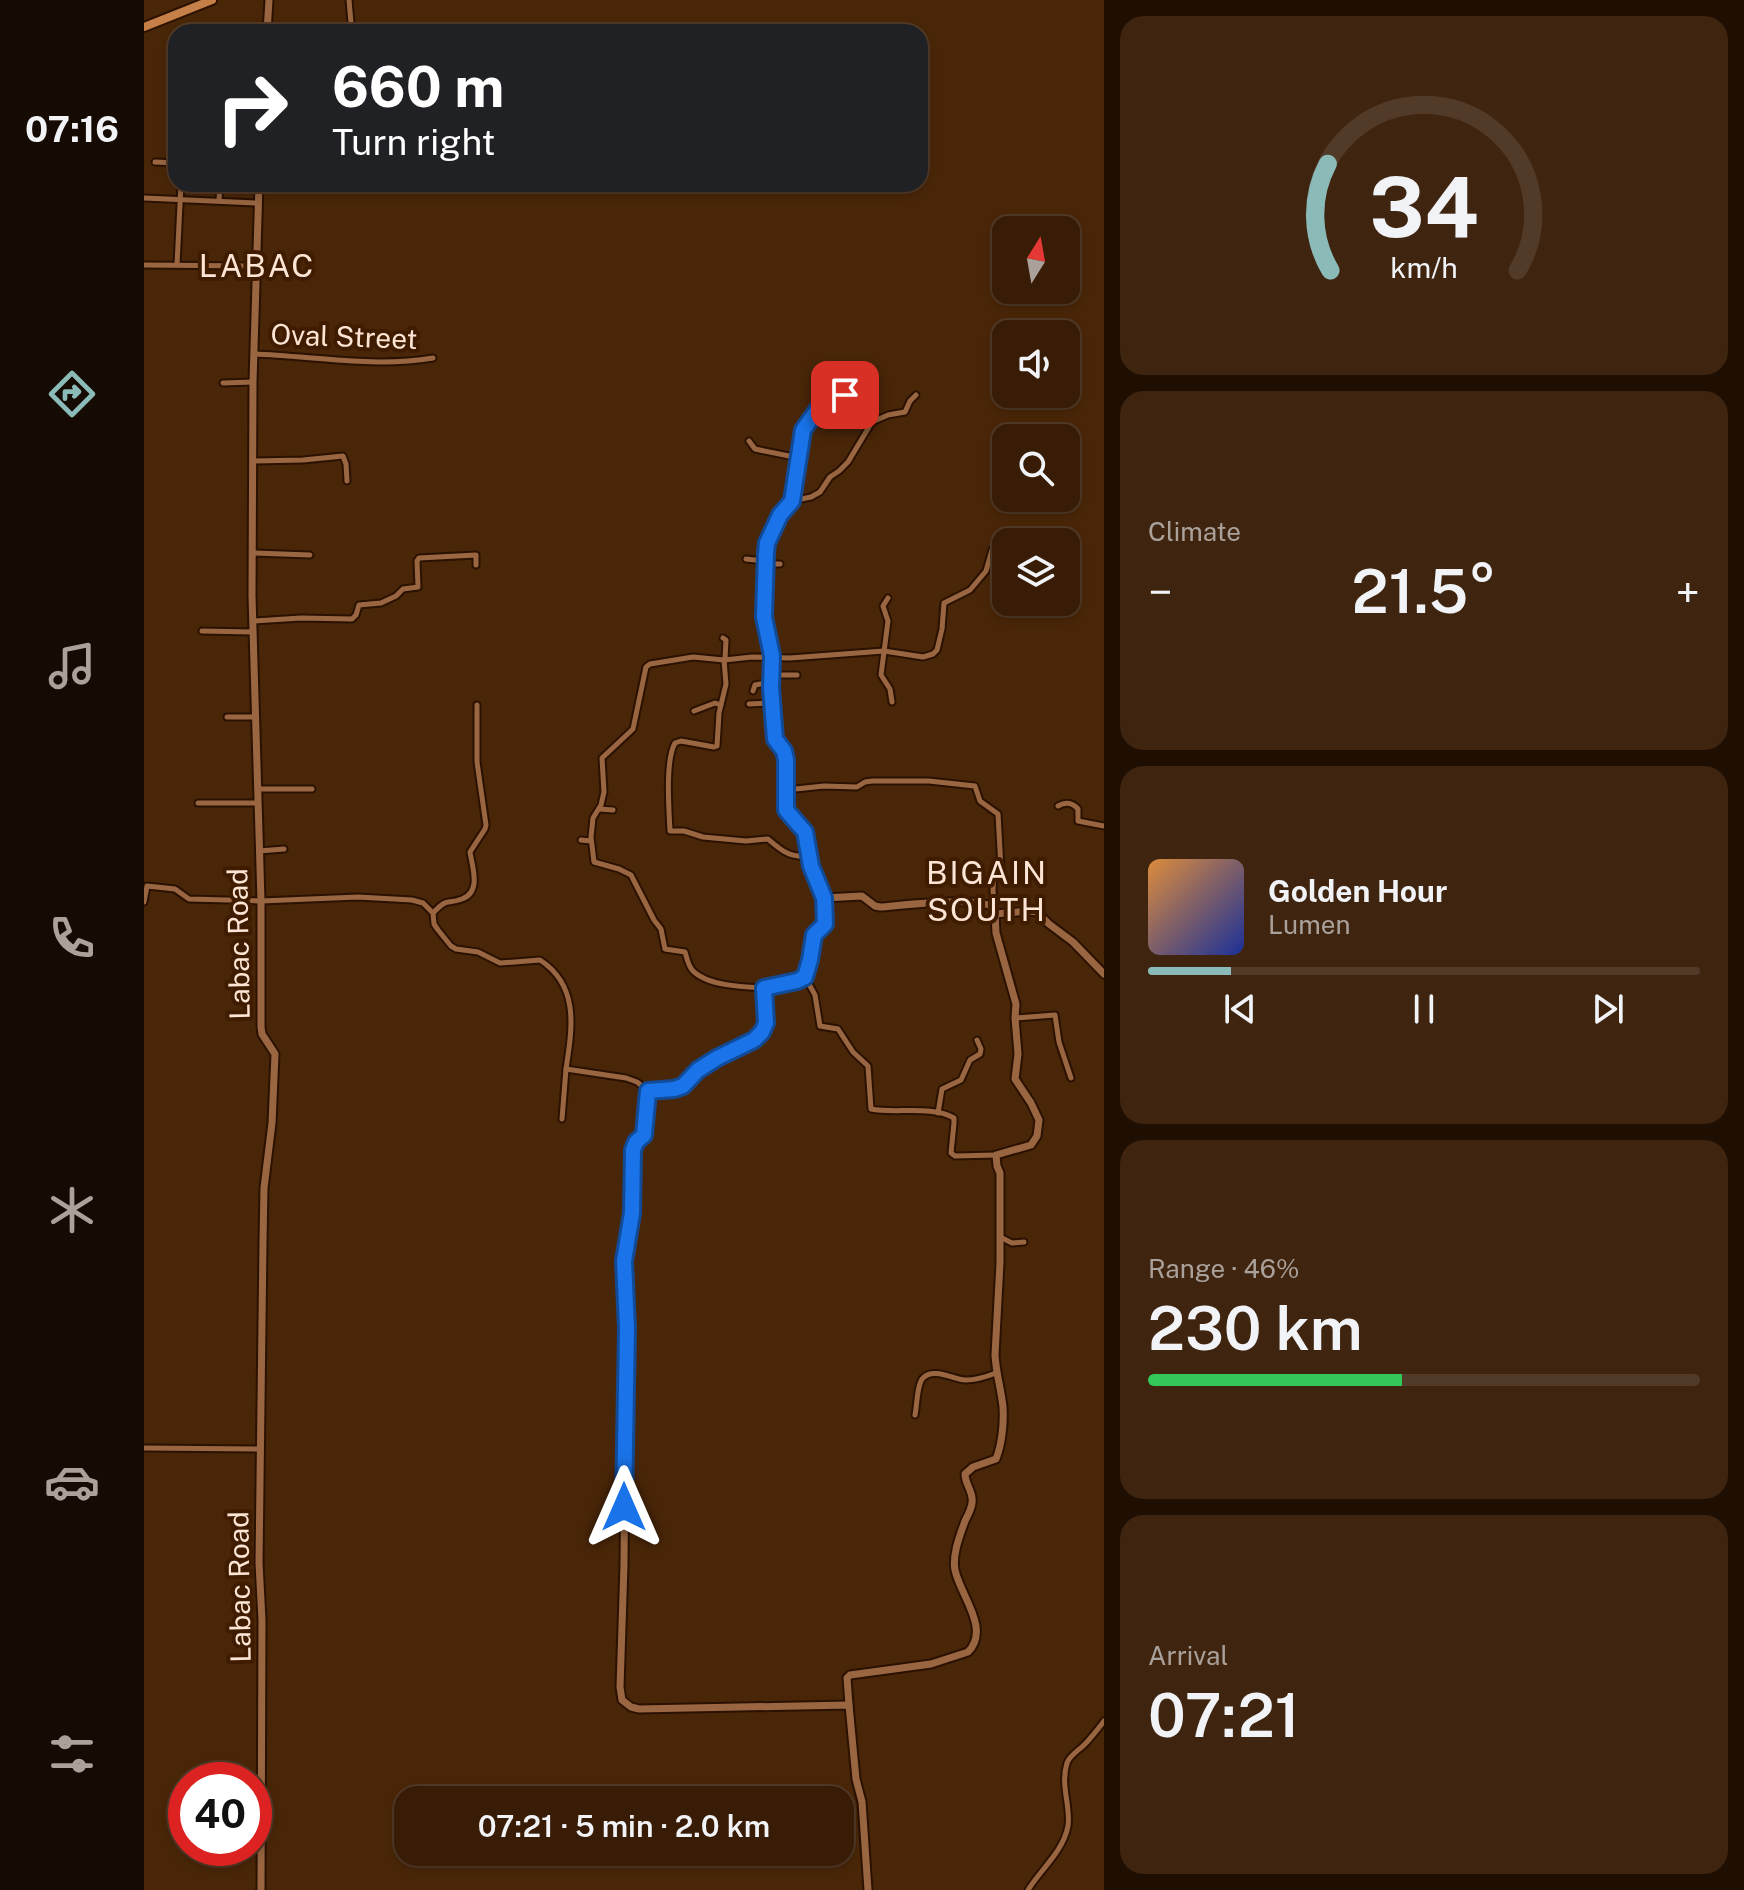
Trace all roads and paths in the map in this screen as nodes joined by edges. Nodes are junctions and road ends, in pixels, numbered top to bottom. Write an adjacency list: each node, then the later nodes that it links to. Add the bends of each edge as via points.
1 (212, 0): 6 (main road)
2 (269, 0): 5 (street)
3 (349, 0): 4 (street)
4 (351, 23)
5 (268, 24)
6 (144, 27)
7 (155, 162): 8 (street)
8 (168, 163)
9 (180, 192): 13 (street)
10 (220, 192): 14 (street)
11 (259, 192): 15 (street, Labac Road)
12 (144, 198): 13 (street)
13 (180, 199): 14 (street); 17 (street)
14 (219, 200): 15 (street)
15 (258, 203): 18 (street, Labac Road)
16 (144, 265): 17 (street)
17 (177, 265): 18 (street)
18 (257, 266): 19 (street, Labac Road)
19 (254, 354): 20 (street, Oval Street, via 372,362); 22 (street, Labac Road)
20 (433, 358)
21 (823, 381): 25 (street)
22 (253, 382): 23 (street); 29 (street, Labac Road)
23 (223, 383)
24 (916, 395): 26 (street, via 905,412)
25 (818, 409): 26 (street, via 832,408 845,395); 28 (street, via 805,426)
26 (872, 422): 31 (street, via 848,462 820,492)
27 (749, 441): 28 (street, via 755,449)
28 (799, 458): 31 (street)
29 (252, 461): 30 (street, via 343,456); 33 (street, Labac Road)
30 (347, 481)
31 (792, 501): 36 (street, via 767,543)
32 (992, 550): 44 (street, via 986,571 970,590 944,603 933,654)
33 (252, 553): 34 (street); 40 (street, Labac Road)
34 (310, 555)
35 (746, 559): 36 (street)
36 (765, 563): 37 (street); 45 (street, via 764,617)
37 (780, 564)
38 (476, 565): 40 (street, via 476,555 419,558 418,587 403,589 381,603 359,605 352,619)
39 (888, 598): 44 (street, via 883,606 888,621)
40 (252, 621): 42 (street, Labac Road)
41 (202, 631): 42 (street)
42 (252, 632): 57 (street, Labac Road)
43 (723, 638): 46 (street)
44 (884, 651): 45 (street); 50 (street, via 881,675)
45 (772, 656): 46 (street); 48 (street)
46 (725, 660): 54 (street); 64 (street, via 693,657 646,667 633,729 602,758)
47 (797, 675): 48 (street)
48 (772, 678): 49 (street); 51 (street)
49 (753, 691)
50 (892, 702)
51 (772, 703): 52 (street); 60 (street, via 775,739 786,760)
52 (749, 704)
53 (477, 705): 76 (street, via 477,762 486,825 470,852 470,894 444,902)
54 (721, 705): 55 (street); 71 (street, via 717,746 681,741 672,748 670,831 768,839 789,855)
55 (694, 711)
56 (227, 717): 57 (street)
57 (255, 717): 58 (street, Labac Road)
58 (258, 789): 59 (street); 62 (street, Labac Road)
59 (312, 789)
60 (786, 790): 71 (street, via 786,810 805,832); 75 (street, via 857,787 872,781 975,786 982,804 998,814 1001,868 993,881)
61 (198, 803): 62 (street)
62 (258, 803): 70 (street, Labac Road)
63 (1058, 806): 66 (street, via 1074,805 1078,821)
64 (599, 809): 65 (street); 68 (street)
65 (613, 810)
66 (1104, 826)
67 (581, 840): 68 (street)
68 (591, 841): 79 (street, via 595,864 631,875 661,929 665,949 685,952 691,968 709,979)
69 (284, 849): 70 (street)
70 (259, 851): 73 (street, Labac Road)
71 (809, 856): 72 (street)
72 (824, 898): 75 (street, via 862,896 880,907 967,902); 78 (street, via 825,924 814,935)
73 (261, 901): 74 (street, via 189,899 175,889 147,886); 76 (street, via 403,899 423,903); 93 (street, Labac Road, via 261,1027 275,1054 263,1200)
74 (144, 902)
75 (995, 911): 77 (street, via 1037,912); 80 (street)
76 (433, 913): 82 (street, via 434,924 456,949 500,963 540,960 554,972 571,1008)
77 (1104, 974)
78 (805, 977): 79 (street); 85 (street, via 815,995 820,1026 838,1029 868,1066 871,1109)
79 (764, 988): 84 (street, via 766,1023 754,1040 698,1070 683,1086)
80 (1015, 1018): 83 (street, via 1055,1015); 87 (street, via 1015,1079 1039,1129 1031,1145)
81 (977, 1040): 85 (street, via 980,1054 970,1060 961,1080 942,1089)
82 (566, 1069): 84 (street, via 626,1078); 86 (street)
83 (1071, 1078)
84 (648, 1091): 94 (street, via 644,1135 633,1150 632,1213 624,1261 622,1700 639,1709)
85 (938, 1113): 87 (street, via 954,1118 955,1156)
86 (562, 1119)
87 (996, 1155): 88 (street)
88 (1000, 1237): 89 (street); 90 (street)
89 (1024, 1242)
90 (996, 1373): 91 (street, via 970,1380 925,1376); 94 (street, via 1003,1412 998,1455 965,1474 973,1501 955,1556 955,1572 977,1639 968,1652 931,1664 850,1675)
91 (915, 1415)
92 (144, 1448): 93 (street)
93 (260, 1449): 96 (street, Labac Road)
94 (849, 1705): 97 (street)
95 (1104, 1721): 98 (street, via 1068,1762 1067,1831)
96 (261, 1890)
97 (868, 1890)
98 (1028, 1890)

